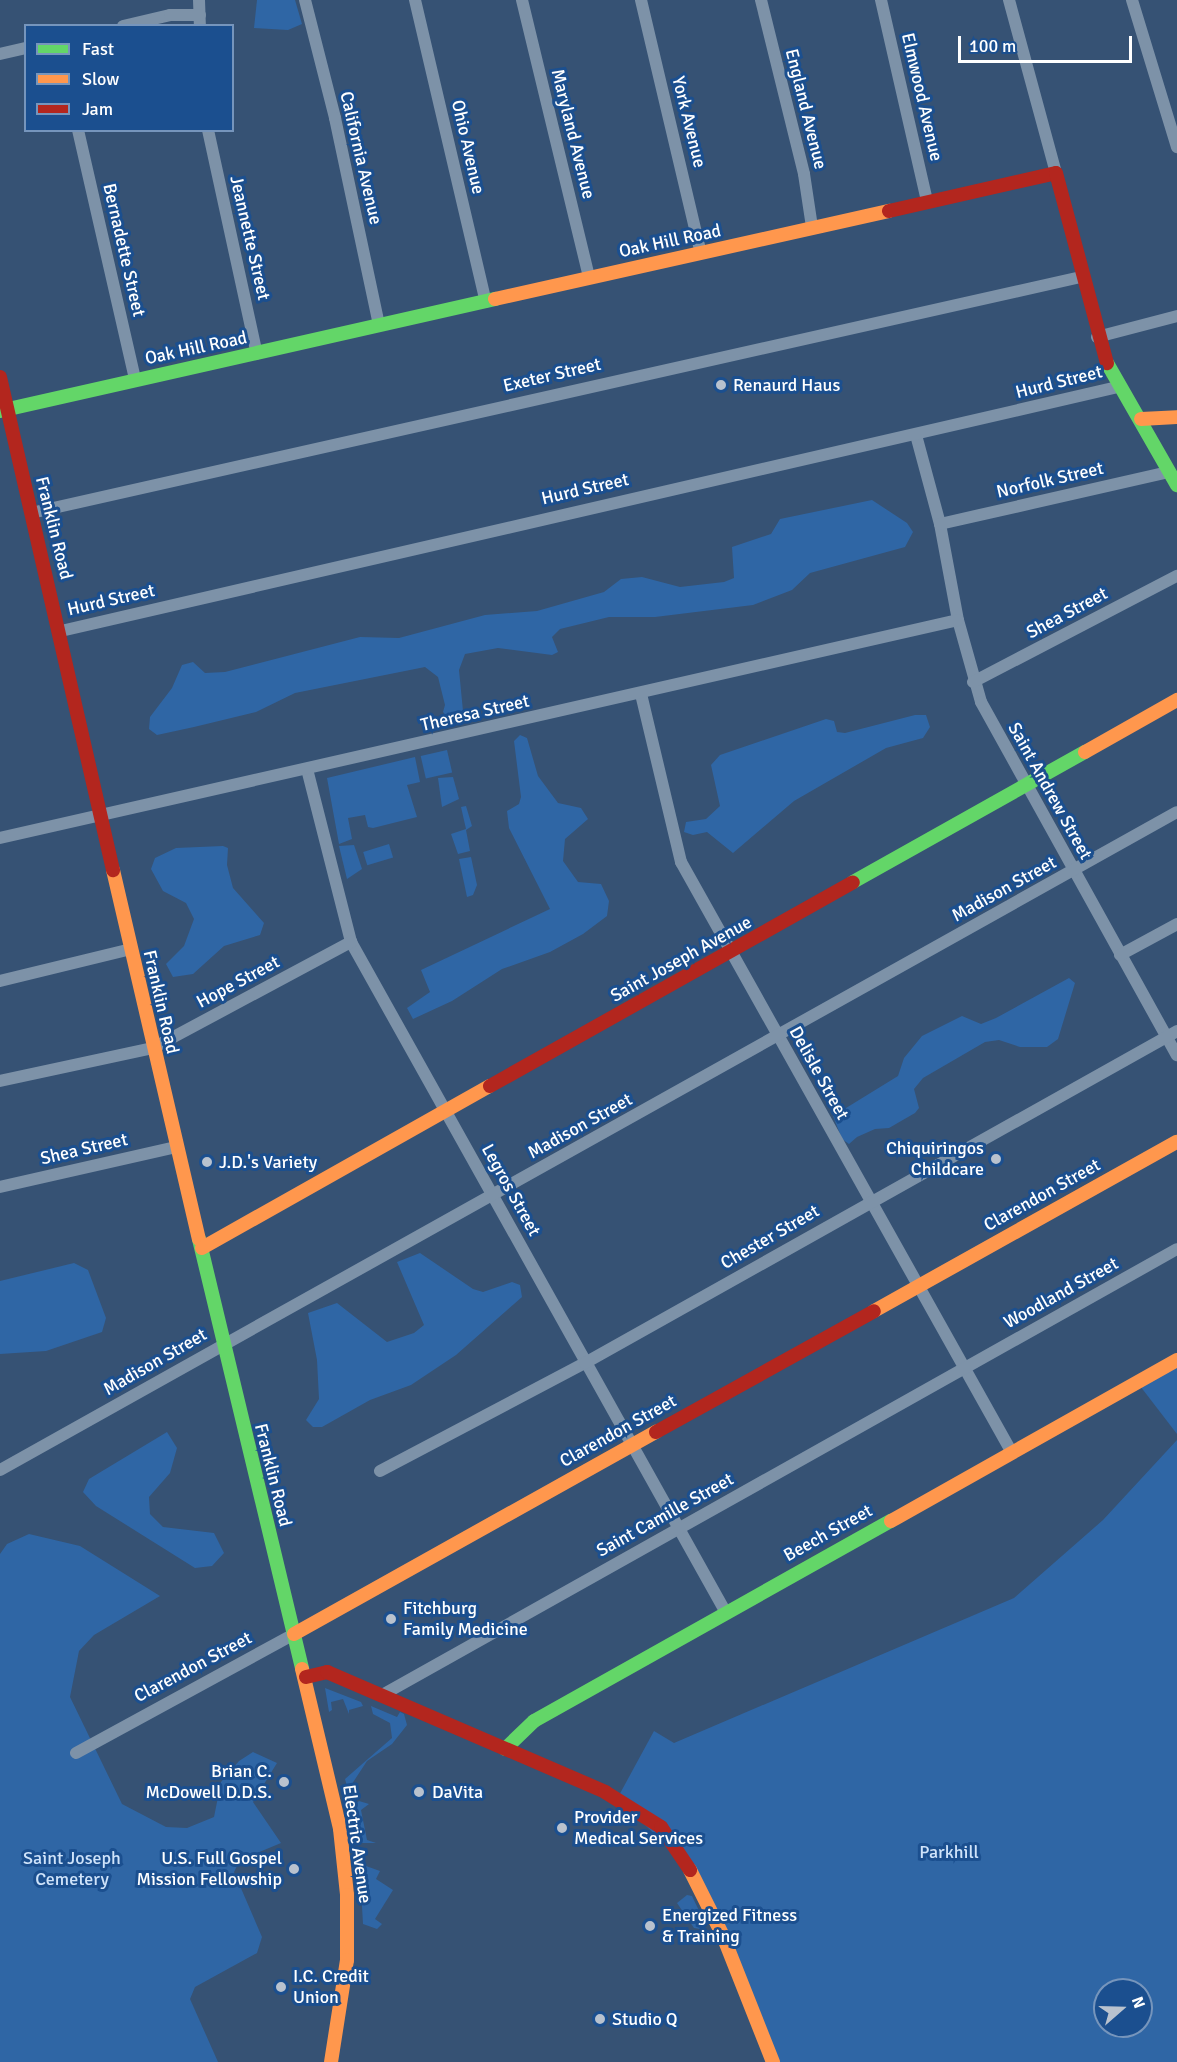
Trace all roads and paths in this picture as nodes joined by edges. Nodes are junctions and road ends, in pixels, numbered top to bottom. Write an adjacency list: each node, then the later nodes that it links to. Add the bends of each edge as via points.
1 (199, 0): 10 (street)
2 (305, 0): 25 (street, California Avenue)
3 (415, 0): 23 (street, Ohio Avenue)
4 (522, 0): 21 (street, Maryland Avenue)
5 (641, 0): 20 (street, York Avenue)
6 (761, 0): 19 (street, England Avenue, via 804,174)
7 (881, 0): 18 (street, Elmwood Avenue)
8 (1009, 0): 17 (street)
9 (1132, 0): 16 (street)
10 (200, 20): 11 (street, via 164,16)
11 (131, 24)
12 (24, 48): 13 (street)
13 (0, 54)
14 (78, 132): 29 (street, Bernadette Street)
15 (208, 132): 27 (street, Jeannette Street)
16 (1177, 147)
17 (1056, 173): 18 (street, Oak Hill Road); 22 (street)
18 (927, 201): 19 (street, Oak Hill Road)
19 (813, 228): 20 (street, Oak Hill Road)
20 (701, 253): 21 (street, Oak Hill Road)
21 (589, 277): 23 (street, Oak Hill Road)
22 (1081, 277): 26 (street); 37 (street, Exeter Street)
23 (486, 302): 25 (street, Oak Hill Road)
24 (1177, 316): 26 (street)
25 (379, 325): 27 (street, Oak Hill Road)
26 (1097, 337): 30 (street)
27 (257, 354): 29 (street, Oak Hill Road)
28 (0, 377): 31 (street, Franklin Road)
29 (135, 379): 31 (street, Oak Hill Road)
30 (1118, 387): 33 (street); 34 (street, Hurd Street)
31 (3, 411): 37 (street, Franklin Road)
32 (1177, 417): 33 (street)
33 (1141, 419): 35 (street)
34 (916, 435): 38 (street, Saint Andrew Street); 41 (street, Hurd Street)
35 (1169, 472): 36 (street); 38 (street, Norfolk Street)
36 (1177, 485)
37 (32, 513): 41 (street, Franklin Road)
38 (940, 524): 40 (street, Saint Andrew Street)
39 (1177, 576): 42 (street, Shea Street)
40 (958, 620): 42 (street, Saint Andrew Street); 43 (street, Theresa Street)
41 (61, 630): 48 (street, Franklin Road)
42 (973, 682): 46 (street, Saint Andrew Street)
43 (641, 694): 45 (street, Theresa Street); 54 (street, Delisle Street, via 681,862)
44 (1177, 700): 46 (street, Saint Joseph Avenue)
45 (307, 769): 48 (street, Theresa Street); 52 (street, Legros Street)
46 (1025, 784): 50 (street, Saint Andrew Street); 54 (street, Saint Joseph Avenue)
47 (1177, 812): 50 (street, Madison Street)
48 (101, 815): 49 (street, Theresa Street); 53 (street, Franklin Road)
49 (0, 838)
50 (1073, 872): 55 (street, Saint Andrew Street); 58 (street, Madison Street)
51 (1177, 924): 55 (street)
52 (351, 942): 59 (street, Hope Street); 62 (street, Legros Street)
53 (131, 949): 56 (street); 59 (street, Franklin Road)
54 (731, 953): 58 (street, Delisle Street); 62 (street, Saint Joseph Avenue)
55 (1120, 956): 57 (street, Saint Andrew Street)
56 (0, 981)
57 (1172, 1034): 60 (street, Saint Andrew Street); 67 (street, Chester Street)
58 (778, 1037): 66 (street, Madison Street); 67 (street, Delisle Street)
59 (153, 1048): 61 (street, Hope Street); 64 (street, Franklin Road)
60 (1177, 1055)
61 (0, 1081)
62 (445, 1110): 66 (street, Legros Street); 68 (street, Saint Joseph Avenue)
63 (1177, 1142): 70 (street, Clarendon Street)
64 (177, 1147): 65 (street, Shea Street); 68 (street, Franklin Road)
65 (0, 1187)
66 (495, 1196): 71 (street, Madison Street); 73 (street, Legros Street)
67 (872, 1200): 70 (street, Delisle Street); 73 (street, Chester Street)
68 (202, 1248): 71 (street, Franklin Road)
69 (1177, 1249): 74 (street, Woodland Street)
70 (917, 1284): 74 (street, Delisle Street); 75 (street, Clarendon Street)
71 (225, 1343): 77 (street, Madison Street); 81 (street, Franklin Road)
72 (1177, 1360): 76 (street, Beech Street)
73 (585, 1364): 75 (street, Legros Street); 78 (street, Chester Street)
74 (963, 1369): 76 (street, Delisle Street); 79 (street, Saint Camille Street)
75 (632, 1444): 79 (street, Legros Street); 81 (street, Clarendon Street)
76 (1011, 1451): 80 (street, Beech Street)
77 (0, 1470)
78 (380, 1471)
79 (679, 1528): 80 (street, Legros Street); 83 (street, Saint Camille Street)
80 (725, 1611): 84 (street, Beech Street, via 534,1721)
81 (294, 1634): 82 (street, Electric Avenue); 85 (street, Clarendon Street)
82 (306, 1677): 83 (street, via 327,1672); 86 (street, Electric Avenue, via 340,1829 347,1883 347,1964)
83 (384, 1694): 84 (street)
84 (505, 1749): 87 (street, via 605,1792 660,1827 687,1864 723,1936)
85 (76, 1753)
86 (331, 2062)
87 (773, 2062)

